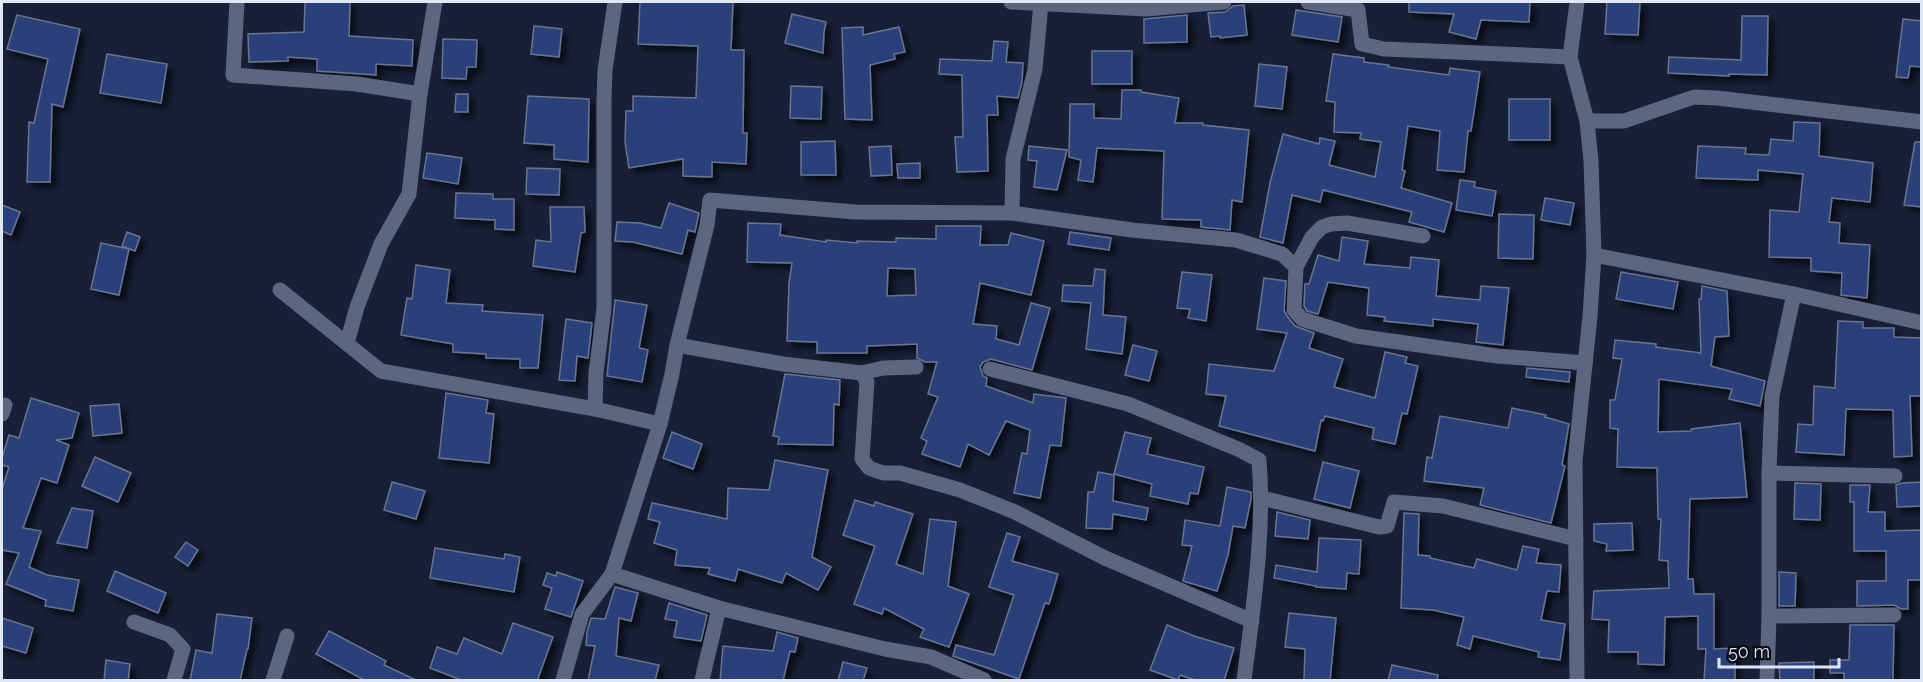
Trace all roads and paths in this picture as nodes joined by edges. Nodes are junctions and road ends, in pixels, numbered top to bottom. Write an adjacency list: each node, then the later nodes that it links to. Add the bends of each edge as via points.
1 (237, 2): 12 (street, via 233,75 357,84)
2 (435, 2): 12 (street)
3 (615, 2): 28 (street, via 604,100 604,308)
4 (1011, 2): 8 (street)
5 (1224, 2): 9 (street, via 1146,9)
6 (1308, 2): 10 (street)
7 (1577, 2): 11 (street)
8 (1041, 3): 9 (street); 15 (street, via 1035,69 1013,159)
9 (1099, 3)
10 (1359, 6): 11 (street, via 1362,44 1409,51)
11 (1570, 57): 13 (street)
12 (420, 94): 22 (street, via 409,194 381,244)
13 (1587, 121): 14 (street, via 1624,121 1694,97); 17 (street)
14 (1922, 123)
15 (1012, 213): 18 (street, via 1236,240 1282,254); 23 (street, via 855,212 710,200)
16 (1423, 236): 18 (street, via 1347,223 1331,224 1312,237)
17 (1594, 255): 20 (street); 24 (street)
18 (1296, 267): 24 (street, via 1294,310 1302,320 1367,337 1497,356)
19 (280, 290): 22 (street)
20 (1794, 294): 21 (street); 30 (street, via 1772,396)
21 (1922, 323)
22 (347, 343): 28 (street, via 381,370)
23 (677, 345): 27 (street); 29 (street)
24 (1585, 363): 33 (street, via 1575,461)
25 (916, 367): 27 (street, via 882,368)
26 (990, 369): 32 (street, via 1128,404 1238,448 1258,460)
27 (862, 374): 38 (street, via 867,382 862,459 868,468 960,490)
28 (595, 409): 29 (street)
29 (660, 424): 34 (street)
30 (1769, 473): 31 (street); 37 (street)
31 (1895, 476)
32 (1262, 498): 33 (street, via 1379,527 1387,526 1394,502 1443,506); 38 (street)
33 (1576, 539): 47 (street)
34 (612, 574): 35 (street); 43 (street, via 582,614)
35 (719, 608): 44 (street); 45 (street, via 931,657)
36 (1894, 615): 37 (street)
37 (1769, 616): 48 (street)
38 (1252, 621): 46 (street)
39 (134, 622): 41 (street, via 171,635 183,649)
40 (287, 636): 42 (street)
41 (174, 681)
42 (273, 681)
43 (562, 681)
44 (702, 681)
45 (984, 681)
46 (1244, 681)
47 (1576, 681)
48 (1767, 681)

